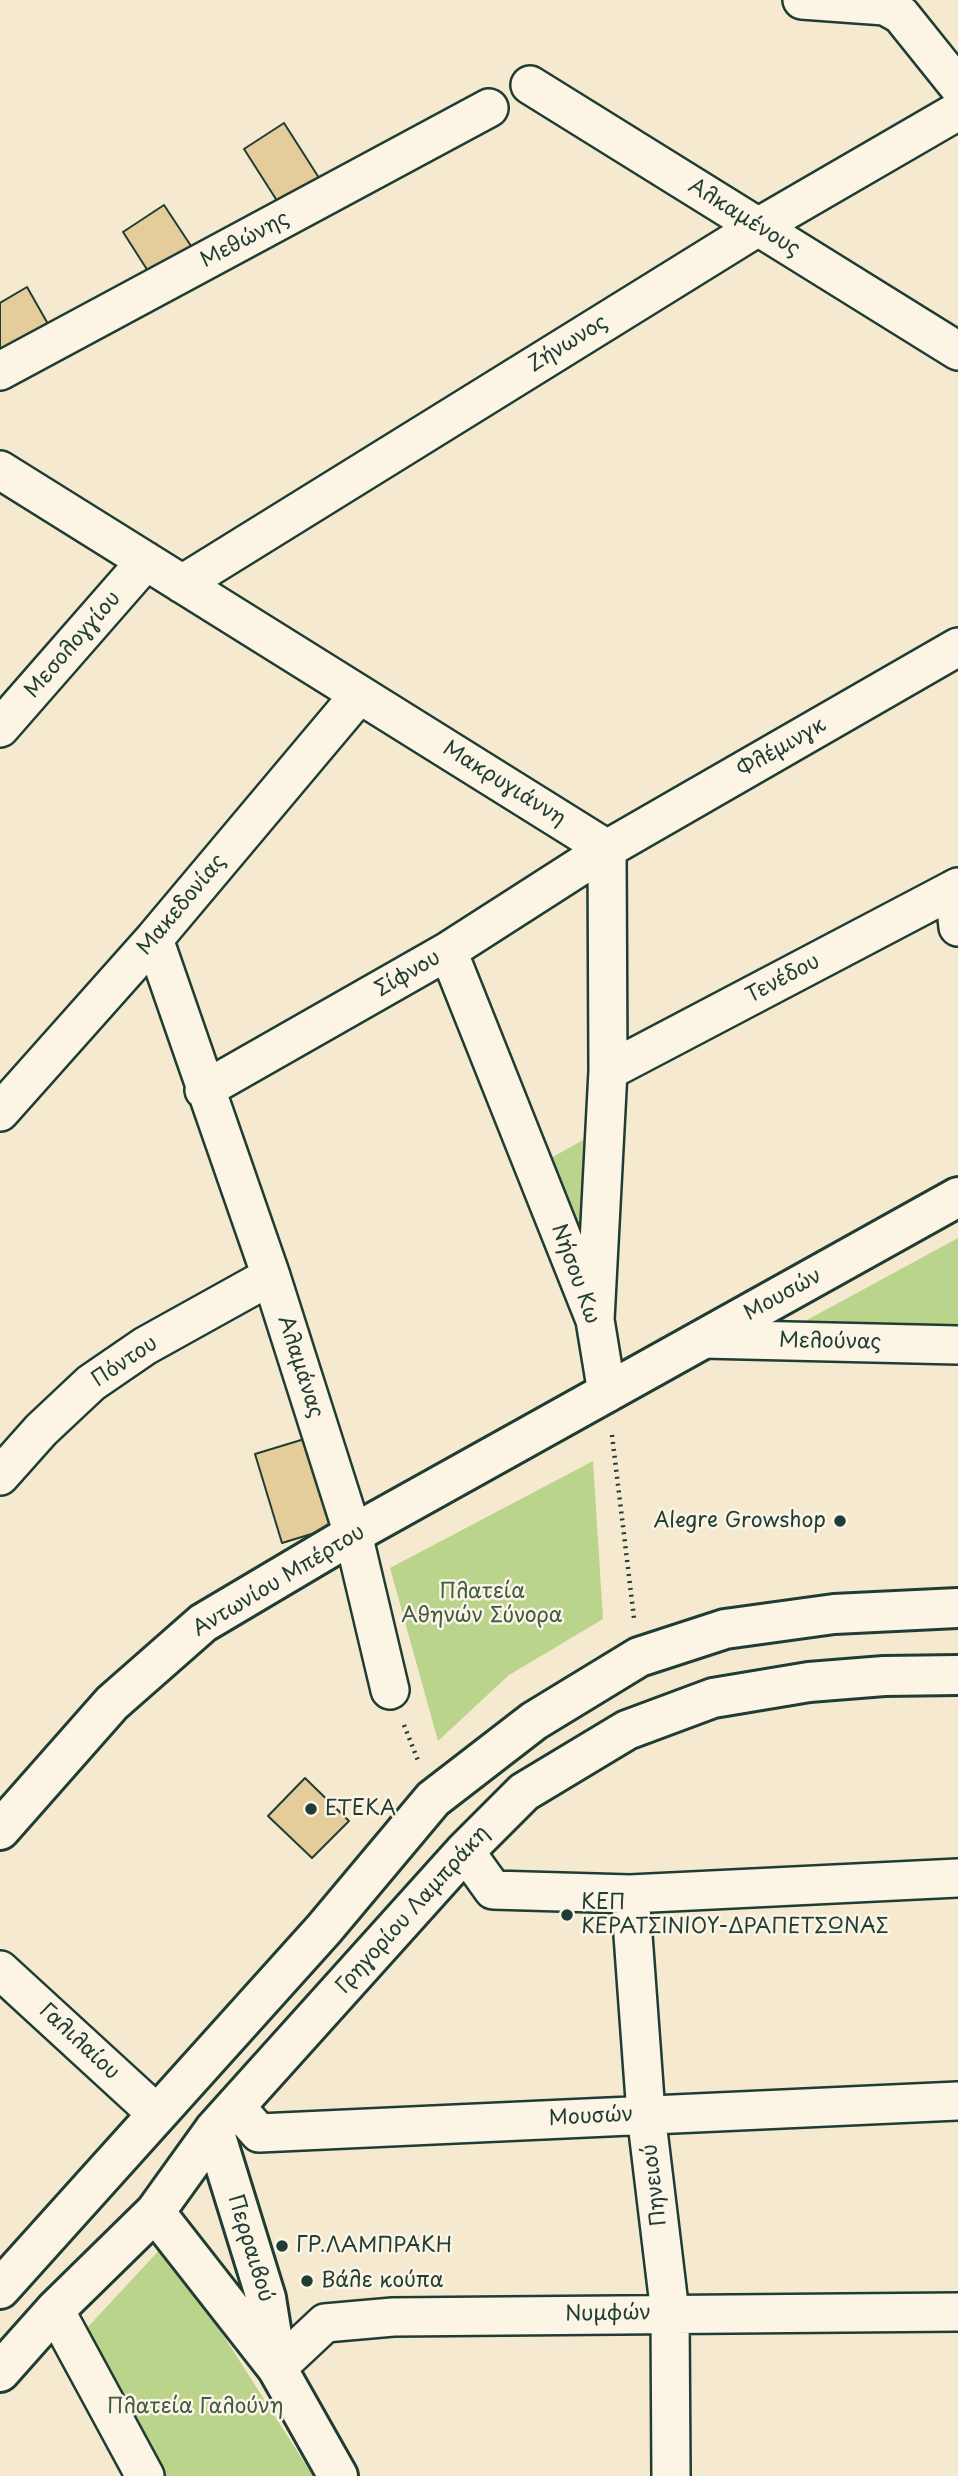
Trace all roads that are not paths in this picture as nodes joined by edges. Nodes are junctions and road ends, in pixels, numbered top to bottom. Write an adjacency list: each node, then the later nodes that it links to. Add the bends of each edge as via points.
1 (802, 0): 3 (street, via 885,6 901,15)
2 (530, 85): 6 (street, Αλκαμένους)
3 (958, 86)
4 (489, 108): 8 (street, Μεθώνης)
5 (958, 111): 6 (street, Ζήνωνος)
6 (758, 227): 7 (street, Αλκαμένους); 11 (street, Ζήνωνος)
7 (958, 351)
8 (0, 371)
9 (0, 470): 10 (street, Μακρυγιάννη)
10 (146, 562): 11 (street, Μακρυγιάννη); 14 (street, Μεσολογγίου)
11 (182, 584): 13 (street, Μακρυγιάννη)
12 (958, 647): 15 (street, Φλέμινγκ)
13 (359, 695): 15 (street, Μακρυγιάννη); 18 (street, Μακεδονίας)
14 (0, 728)
15 (607, 849): 19 (street, Σίφνου); 20 (street)
16 (956, 888): 17 (street); 20 (street, Τενέδου)
17 (958, 927)
18 (154, 939): 21 (street, Αλαμάνας); 22 (street, Μακεδονίας)
19 (448, 951): 21 (street, Σίφνου); 25 (street, Νήσου Κω)
20 (608, 1071): 25 (street)
21 (204, 1090): 24 (street, Αλαμάνας)
22 (0, 1112)
23 (958, 1197): 26 (main road, Μουσών)
24 (271, 1276): 29 (street, Πόντου, via 145,1346 92,1382); 30 (street, Αλαμάνας)
25 (595, 1320): 28 (street, Νήσου Κω)
26 (703, 1339): 27 (street, Μελούνας); 28 (main road, Μουσών)
27 (958, 1345)
28 (607, 1393): 30 (main road, Αντωνίου Μπέρτου)
29 (0, 1476)
30 (354, 1534): 33 (street, Αλαμάνας); 34 (main road, Αντωνίου Μπέρτου, via 202,1623 113,1703)
31 (958, 1608): 40 (main road, via 834,1614 726,1629 639,1657 534,1721 433,1800)
32 (958, 1675): 35 (main road, Γρηγορίου Λαμπράκη, via 809,1682 713,1698 627,1730 524,1792)
33 (390, 1690)
34 (0, 1830)
35 (465, 1851): 37 (street, via 493,1890); 42 (main road, Γρηγορίου Λαμπράκη)
36 (958, 1878): 37 (street)
37 (630, 1894): 41 (street, Πηνειού)
38 (0, 1970): 40 (street, Γαλιλαίου)
39 (958, 2101): 41 (street, Μουσών)
40 (158, 2114): 44 (main road)
41 (646, 2114): 42 (street, Μουσών, via 259,2133); 47 (street, Πηνειού)
42 (225, 2118): 43 (main road, Γρηγορίου Λαμπράκη); 48 (main road, Περραιβού, via 267,2298)
43 (155, 2212): 45 (main road, Γρηγορίου Λαμπράκη); 48 (main road, Περραιβού)
44 (0, 2289)
45 (55, 2310): 49 (main road, Γρηγορίου Λαμπράκη); 50 (street)
46 (958, 2312): 47 (street, Νυμφών)
47 (670, 2314): 48 (street, Νυμφών, via 393,2317 325,2323); 52 (street, Πηνειού)
48 (277, 2368): 51 (main road, Περραιβού)
49 (0, 2372)
50 (145, 2476)
51 (338, 2476)
52 (671, 2476)

